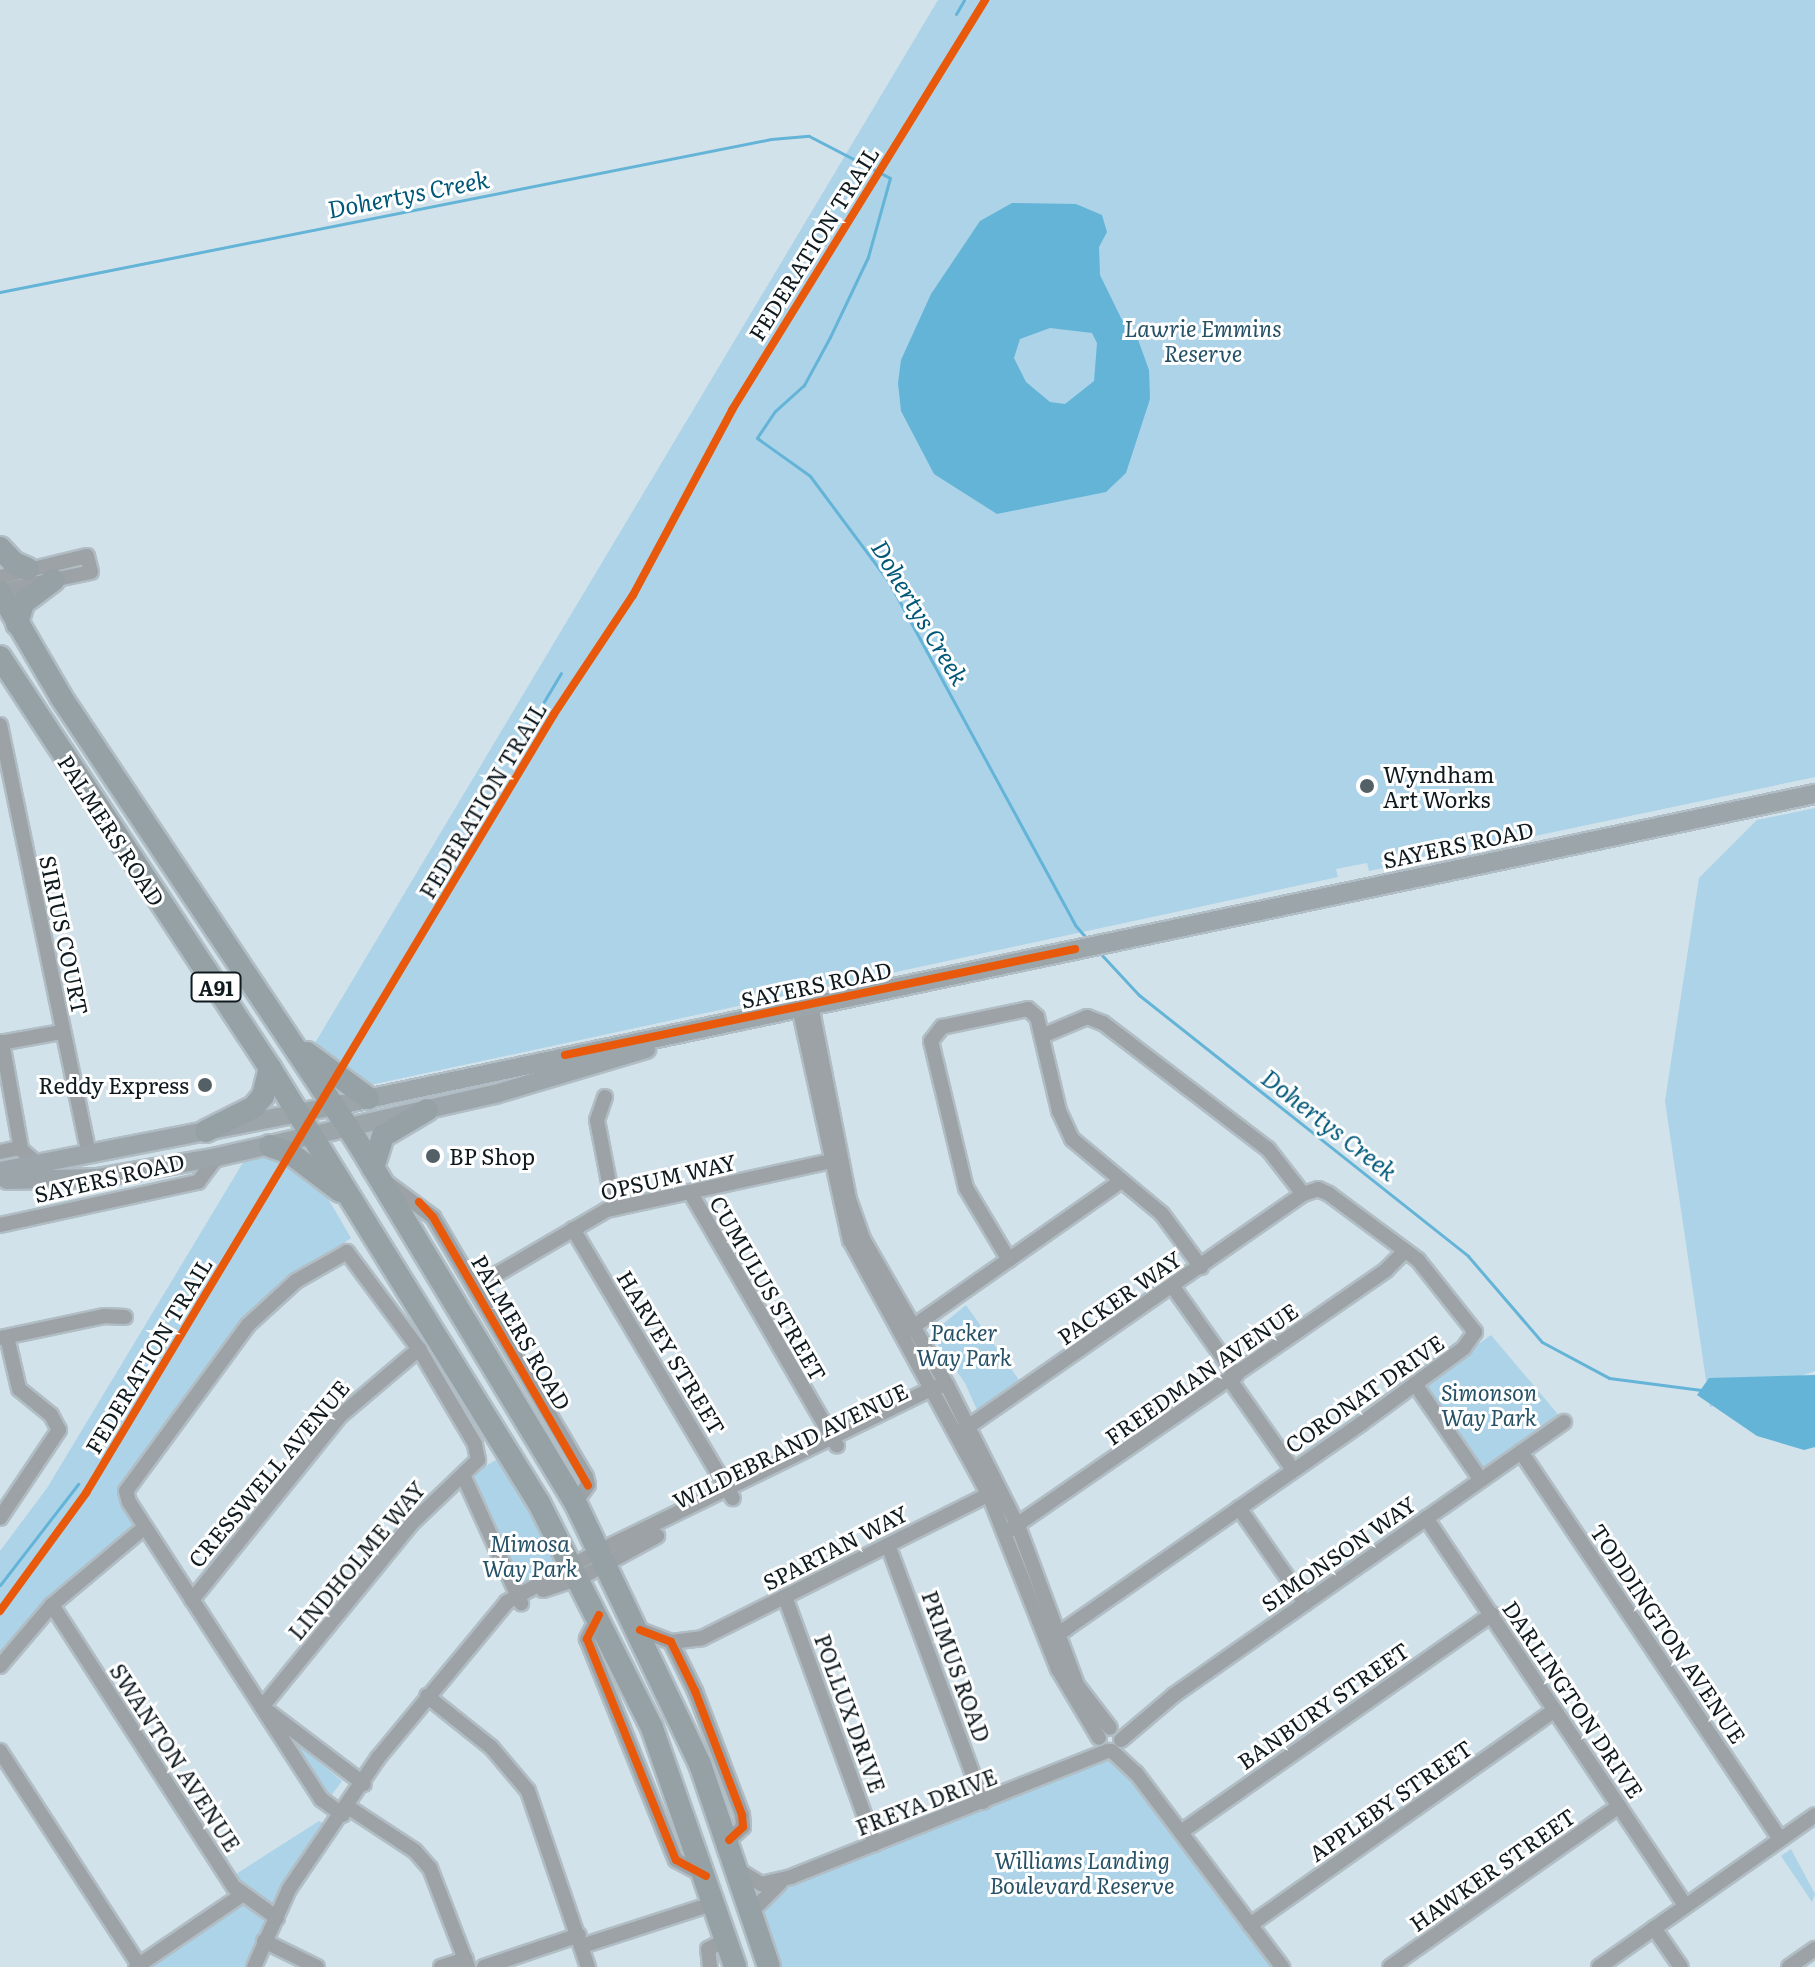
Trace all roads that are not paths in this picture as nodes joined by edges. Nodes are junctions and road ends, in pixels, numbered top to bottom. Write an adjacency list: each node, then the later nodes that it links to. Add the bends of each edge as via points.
1 (0, 548): 2 (highway)
2 (28, 569): 3 (street); 4 (street, via 87,556 91,572)
3 (0, 577)
4 (53, 580): 5 (street); 6 (highway, via 23,603)
5 (0, 592): 6 (highway, PALMERS ROAD / A91)
6 (17, 624): 13 (highway, PALMERS ROAD / A91, via 77,723)
7 (0, 657): 16 (highway, PALMERS ROAD / A91)
8 (0, 725): 12 (street, SIRIUS COURT)
9 (1815, 794): 10 (main road, SAYERS ROAD)
10 (805, 1006): 11 (main road, SAYERS ROAD); 32 (street)
11 (736, 1020): 18 (main road, SAYERS ROAD); 21 (main road, SAYERS ROAD, via 550,1079)
12 (62, 1032): 15 (street); 30 (street, SIRIUS COURT)
13 (288, 1036): 18 (highway); 20 (highway, PALMERS ROAD / A91)
14 (1042, 1036): 37 (street, via 1066,1130 1082,1151); 39 (street, via 1063,1032 1087,1017 1098,1020 1268,1149); 45 (street, via 1037,1017 1028,1009 946,1025 933,1033 962,1176 983,1222)
15 (1, 1043): 28 (street)
16 (270, 1068): 22 (highway, PALMERS ROAD / A91); 25 (highway, via 263,1096 254,1107)
17 (605, 1097): 23 (street)
18 (368, 1098): 20 (main road, SAYERS ROAD)
19 (586, 1100): 23 (street)
20 (334, 1106): 22 (main road, SAYERS ROAD); 24 (highway, PALMERS ROAD / A91)
21 (427, 1110): 24 (main road, SAYERS ROAD); 35 (highway, via 383,1136)
22 (298, 1113): 25 (main road, SAYERS ROAD); 26 (highway, PALMERS ROAD / A91)
23 (597, 1120): 41 (street)
24 (349, 1129): 26 (main road, SAYERS ROAD); 35 (highway, PALMERS ROAD / A91)
25 (206, 1131): 30 (main road, SAYERS ROAD)
26 (313, 1137): 27 (main road, SAYERS ROAD); 40 (highway, PALMERS ROAD / A91)
27 (270, 1146): 31 (main road, SAYERS ROAD); 40 (highway, via 290,1153)
28 (21, 1149): 29 (street); 33 (street, SAYERS ROAD)
29 (0, 1152)
30 (89, 1154): 33 (main road, SAYERS ROAD)
31 (217, 1157): 36 (main road, SAYERS ROAD, via 97,1178); 42 (street, SAYERS ROAD, via 198,1182)
32 (835, 1160): 38 (street, OPSUM WAY); 50 (street, via 872,1269)
33 (37, 1163): 34 (main road, SAYERS ROAD)
34 (0, 1171)
35 (375, 1172): 47 (street, PALMERS ROAD, via 427,1208); 65 (highway, PALMERS ROAD / A91)
36 (0, 1181)
37 (1121, 1181): 45 (street); 46 (street, via 1162,1214)
38 (690, 1192): 41 (street, OPSUM WAY); 58 (street, CUMULUS STREET)
39 (1303, 1194): 44 (street, CORONAT DRIVE, via 1318,1189 1329,1194); 46 (street, PACKER WAY)
40 (353, 1201): 73 (highway, PALMERS ROAD / A91)
41 (614, 1208): 43 (street, OPSUM WAY)
42 (0, 1225)
43 (573, 1229): 47 (street, OPSUM WAY); 64 (street, HARVEY STREET)
44 (1405, 1251): 53 (street, FREEDMAN AVENUE); 54 (street, CORONAT DRIVE, via 1428,1271 1475,1332 1464,1348)
45 (1009, 1260): 50 (street)
46 (1201, 1267): 48 (street, PACKER WAY)
47 (475, 1287): 65 (street, PALMERS ROAD, via 586,1477 588,1485)
48 (1173, 1287): 53 (street); 57 (street, PACKER WAY)
49 (125, 1317): 51 (street, via 104,1316)
50 (908, 1330): 55 (street)
51 (4, 1338): 67 (street, via 19,1389 51,1415 59,1431)
52 (419, 1349): 61 (street, LINDHOLME WAY, via 475,1444 478,1460); 69 (street, via 356,1258 347,1252 333,1255 248,1325 129,1483 127,1498); 75 (street, CRESSWELL AVENUE, via 367,1389 332,1426)
53 (1233, 1378): 60 (street); 70 (street, FREEDMAN AVENUE)
54 (1415, 1384): 60 (street, CORONAT DRIVE); 62 (street)
55 (940, 1389): 57 (street); 58 (street, WILDEBRAND AVENUE)
56 (1564, 1422): 59 (street, SIMONSON WAY)
57 (963, 1431): 63 (street)
58 (835, 1443): 64 (street, WILDEBRAND AVENUE)
59 (1521, 1452): 62 (street, SIMONSON WAY); 98 (street, TODDINGTON AVENUE)
60 (1293, 1470): 66 (street, CORONAT DRIVE)
61 (463, 1475): 76 (street); 87 (street, LINDHOLME WAY, via 411,1524)
62 (1481, 1480): 68 (street, SIMONSON WAY)
63 (994, 1492): 70 (street); 71 (street, SPARTAN WAY)
64 (731, 1494): 72 (street, WILDEBRAND AVENUE)
65 (575, 1502): 72 (highway, PALMERS ROAD / A91)
66 (1239, 1508): 77 (street); 81 (street, CORONAT DRIVE)
67 (0, 1518)
68 (1426, 1518): 77 (street, SIMONSON WAY); 79 (street, DARLINGTON DRIVE)
69 (145, 1527): 75 (street); 78 (street)
70 (1012, 1529): 81 (street)
71 (888, 1545): 74 (street, SPARTAN WAY); 93 (street, PRIMUS ROAD)
72 (604, 1557): 73 (street, WILDEBRAND AVENUE); 80 (highway, PALMERS ROAD / A91)
73 (576, 1572): 76 (street, WILDEBRAND AVENUE); 104 (highway, PALMERS ROAD / A91, via 652,1728)
74 (785, 1597): 82 (street, SPARTAN WAY); 100 (street, POLLUX DRIVE)
75 (192, 1600): 87 (street)
76 (519, 1600): 86 (street, WILDEBRAND AVENUE, via 493,1616)
77 (1305, 1603): 90 (street, SIMONSON WAY)
78 (52, 1605): 85 (street); 103 (street, SWANTON AVENUE)
79 (1492, 1614): 88 (street, DARLINGTON DRIVE); 97 (street, BANBURY STREET)
80 (640, 1630): 83 (street); 99 (highway, PALMERS ROAD / A91)
81 (1052, 1636): 90 (street, via 1068,1691)
82 (702, 1638): 83 (street, SPARTAN WAY); 84 (street, SPARTAN WAY)
83 (671, 1642): 84 (street)
84 (682, 1663): 99 (street, via 742,1815 743,1827)
85 (0, 1666)
86 (431, 1699): 92 (street, WILDEBRAND AVENUE); 112 (street, via 491,1747 528,1791)
87 (262, 1707): 89 (street)
88 (1555, 1710): 94 (street, DARLINGTON DRIVE); 108 (street, APPLEBY STREET)
89 (289, 1736): 92 (street); 95 (street, via 321,1799)
90 (1110, 1740): 93 (street, FREYA DRIVE, via 1076,1764); 97 (street)
91 (0, 1751): 115 (street)
92 (367, 1780): 95 (street, WILDEBRAND AVENUE)
93 (983, 1802): 100 (street, FREYA DRIVE)
94 (1619, 1806): 105 (street, DARLINGTON DRIVE); 125 (street, HAWKER STREET)
95 (346, 1811): 107 (street, WILDEBRAND AVENUE, via 330,1844); 114 (street, via 415,1851 430,1868)
96 (1815, 1815): 98 (street)
97 (1181, 1832): 108 (street)
98 (1780, 1839): 105 (street)
99 (729, 1840): 101 (highway, PALMERS ROAD / A91)
100 (875, 1844): 102 (street, FREYA DRIVE)
101 (738, 1870): 102 (street, FREYA DRIVE, via 761,1884); 106 (highway, PALMERS ROAD / A91)
102 (791, 1877): 106 (street, FREYA DRIVE)
103 (242, 1895): 107 (street, SWANTON AVENUE); 115 (street)
104 (714, 1903): 110 (highway, PALMERS ROAD / A91); 112 (street)
105 (1685, 1905): 109 (street)
106 (751, 1912): 123 (highway, PALMERS ROAD / A91)
107 (277, 1918): 111 (street, WILDEBRAND AVENUE)
108 (1250, 1925): 124 (street)
109 (1654, 1928): 126 (street); 127 (street)
110 (726, 1940): 121 (street, via 708,1949); 122 (highway, PALMERS ROAD / A91)
111 (264, 1941): 116 (street, WILDEBRAND AVENUE); 117 (street)
112 (581, 1941): 119 (street); 120 (street)
113 (1815, 1949): 128 (street)
114 (467, 1963): 118 (street)
115 (137, 1966)
116 (254, 1967)
117 (317, 1967)
118 (441, 1967)
119 (484, 1967)
120 (588, 1967)
121 (710, 1967)
122 (735, 1967)
123 (769, 1967)
124 (1282, 1967)
125 (1390, 1967)
126 (1599, 1967)
127 (1681, 1967)
128 (1789, 1967)

